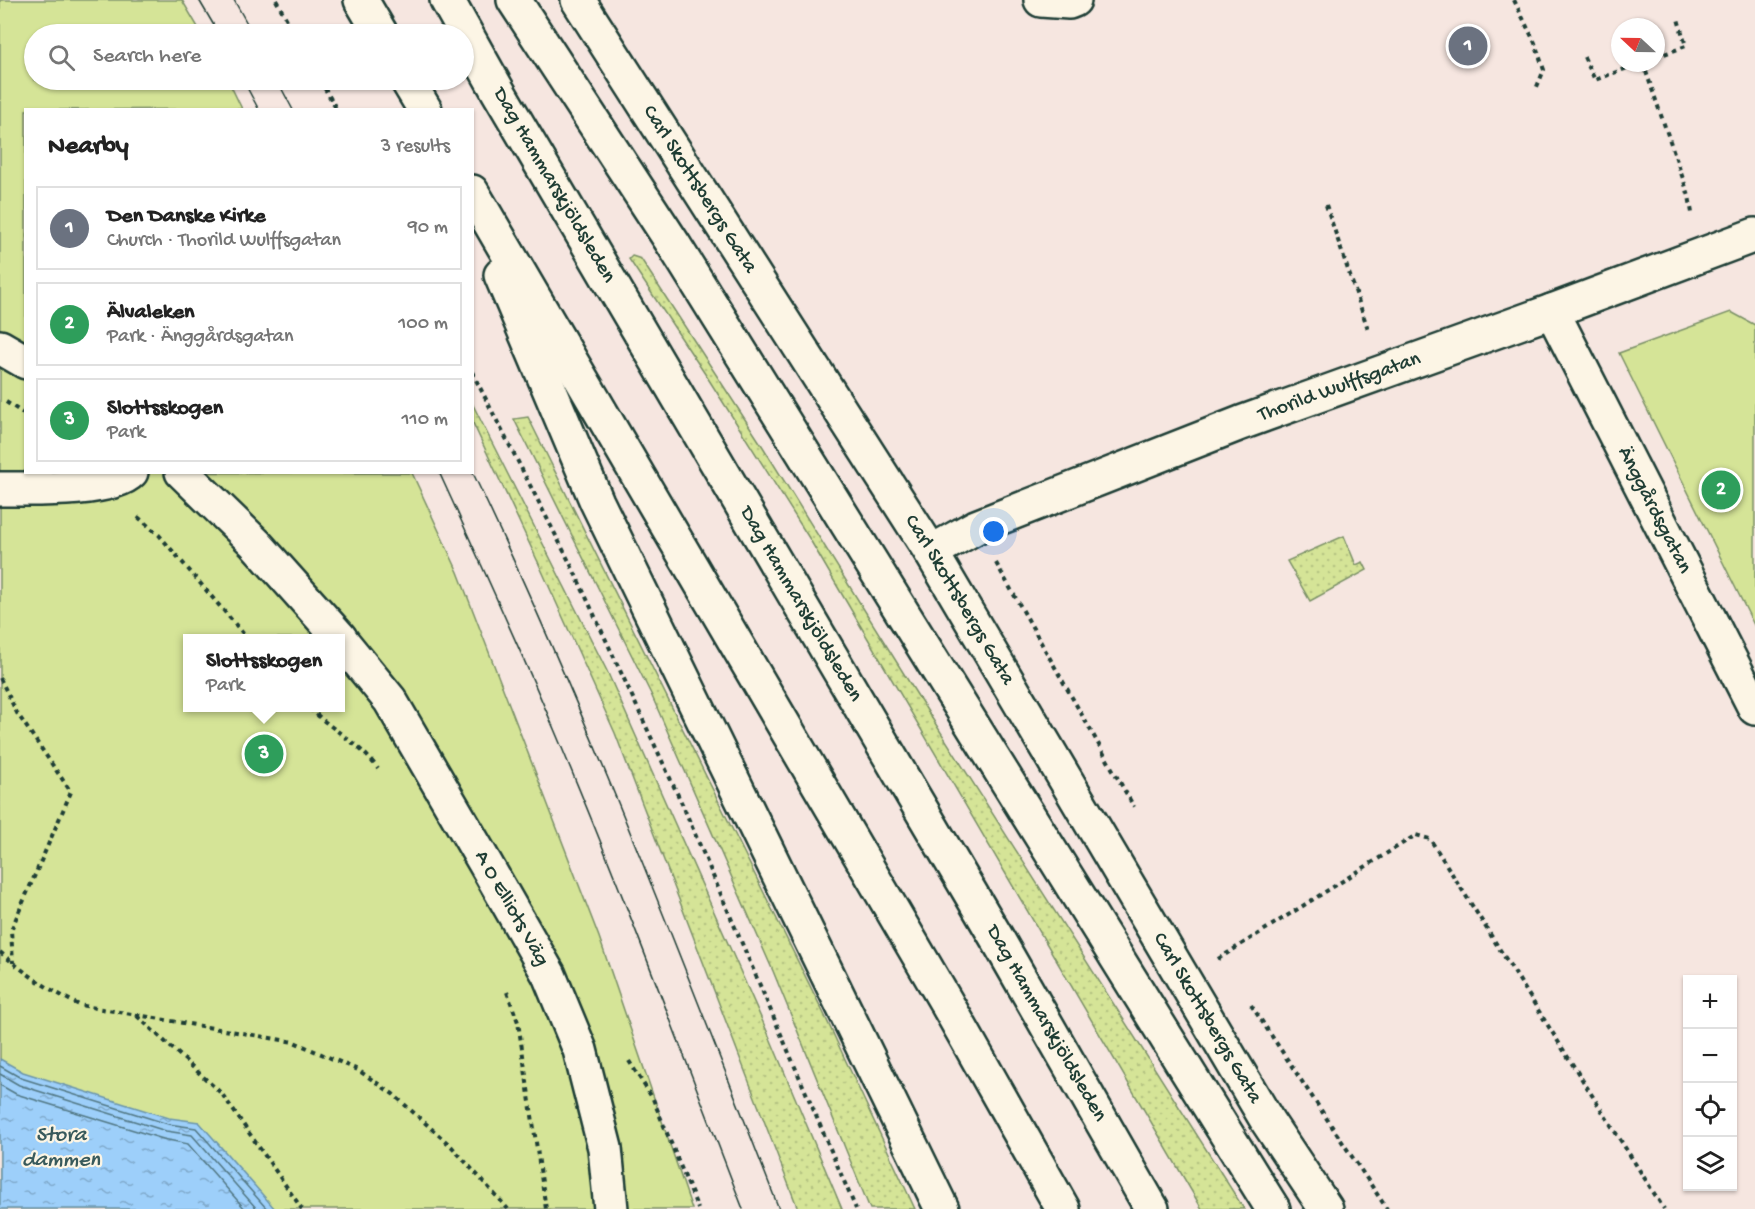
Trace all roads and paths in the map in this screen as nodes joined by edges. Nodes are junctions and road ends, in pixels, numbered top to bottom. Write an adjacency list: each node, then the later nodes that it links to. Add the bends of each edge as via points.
1 (276, 0): 11 (path)
2 (361, 0): 12 (main road)
3 (436, 0): 13 (main road)
4 (447, 0): 14 (main road, Dag Hammarskjöldsleden)
5 (514, 0): 71 (main road, via 674,244)
6 (578, 0): 44 (main road, Carl Skottsbergs Gata)
7 (1041, 0): 8 (main road)
8 (1074, 0)
9 (1514, 0): 21 (path, via 1544,70)
10 (1678, 19): 16 (path, via 1686,46)
11 (289, 24)
12 (375, 24)
13 (453, 24)
14 (460, 24)
15 (474, 48): 24 (main road, Dag Hammarskjöldsleden)
16 (1665, 54)
17 (474, 55): 24 (main road)
18 (1584, 57): 19 (path, via 1595,80)
19 (1617, 72)
20 (1645, 72): 30 (path)
21 (1536, 89)
22 (326, 90): 25 (path)
23 (413, 90): 26 (main road)
24 (498, 91): 70 (main road, Dag Hammarskjöldsleden)
25 (336, 108)
26 (423, 108)
27 (474, 195): 69 (main road)
28 (1326, 205): 33 (path)
29 (474, 213): 68 (main road, via 597,502)
30 (1693, 216)
31 (1755, 235): 32 (main road, Thorild Wulffsgatan)
32 (1552, 311): 43 (main road, Thorild Wulffsgatan, via 1241,423); 49 (main road, Änggårdsgatan)
33 (1370, 337)
34 (0, 347): 35 (main road)
35 (24, 361)
36 (474, 376): 67 (path, via 573,569 683,806)
37 (0, 398): 38 (path)
38 (24, 414)
39 (129, 474): 41 (main road)
40 (184, 474): 46 (main road, A O Elliots Väg, via 255,543)
41 (99, 484): 42 (main road, via 81,488); 45 (path, via 159,535)
42 (0, 489)
43 (976, 527): 44 (main road, Thorild Wulffsgatan); 52 (path)
44 (931, 552): 57 (main road, Carl Skottsbergs Gata)
45 (243, 634)
46 (336, 634)
47 (345, 645): 65 (main road, A O Elliots Väg, via 390,700 549,975 580,1050 605,1148)
48 (0, 678): 55 (path, via 16,713 71,792 11,930)
49 (1755, 708)
50 (314, 712): 51 (path, via 370,758)
51 (383, 777)
52 (1139, 814)
53 (0, 952): 55 (path)
54 (1220, 958): 56 (path); 57 (path); 74 (path, via 1416,835 1430,839)
55 (14, 964): 60 (path, via 45,987 80,1005)
56 (1226, 967)
57 (1185, 980): 72 (main road, Carl Skottsbergs Gata, via 1268,1122)
58 (507, 992): 64 (path, via 519,1022)
59 (1246, 996): 73 (path)
60 (137, 1016): 62 (path, via 222,1094); 63 (path, via 294,1042 358,1070 393,1094 443,1139)
61 (629, 1061): 66 (path, via 652,1099)
62 (302, 1209)
63 (508, 1209)
64 (546, 1209)
65 (611, 1209)
66 (698, 1209)
67 (856, 1209)
68 (942, 1209)
69 (1063, 1209)
70 (1152, 1209)
71 (1273, 1209)
72 (1326, 1209)
73 (1387, 1209)
74 (1664, 1209)

